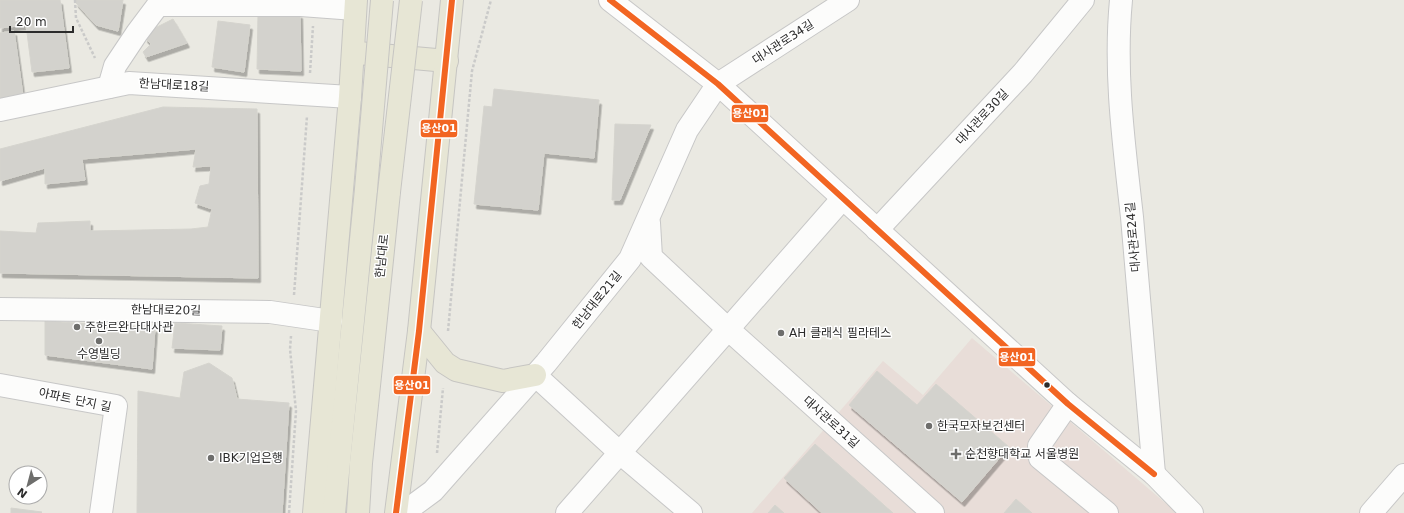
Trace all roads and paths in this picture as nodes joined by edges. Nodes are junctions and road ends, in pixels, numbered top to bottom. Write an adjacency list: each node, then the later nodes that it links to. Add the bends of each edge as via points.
1 (75, 0): 15 (path, via 76,18)
2 (382, 0): 38 (main road, 한남대로, bridge)
3 (412, 0): 39 (main road, 한남대로, bridge, via 389,192)
4 (452, 0): 13 (main road)
5 (491, 0): 27 (path, via 472,71)
6 (610, 0): 14 (street)
7 (848, 0): 14 (street, 대사관로34길)
8 (1083, 0): 21 (street, 대사관로30길, via 1023,73)
9 (1121, 0): 33 (street, 대사관로24길, via 1120,114 1132,218)
10 (356, 5): 11 (street); 12 (main road)
11 (315, 6): 15 (street, via 158,5 115,66); 16 (path)
12 (352, 52): 13 (main road); 17 (main road)
13 (447, 61): 26 (main road)
14 (718, 84): 19 (street); 20 (street, 한남대로21길, via 687,130)
15 (109, 87): 16 (street, 한남대로18길, via 129,83); 18 (street, 한남대로18길)
16 (309, 94): 17 (street, 한남대로18길); 23 (path)
17 (350, 97): 24 (main road)
18 (0, 110)
19 (843, 198): 21 (street); 25 (street)
20 (649, 220): 25 (street, 한남대로21길, via 650,256); 28 (street, 한남대로21길, via 630,259)
21 (877, 230): 30 (street)
22 (0, 309): 23 (street, 한남대로20길, via 270,312)
23 (293, 316): 24 (street, 한남대로20길); 36 (path, via 290,348 296,411)
24 (331, 321): 37 (main road)
25 (729, 330): 32 (street); 44 (street, 대사관로31길)
26 (419, 331): 27 (main road); 40 (main road)
27 (445, 363): 28 (main road, via 456,370 503,381); 31 (path)
28 (535, 375): 32 (street); 41 (street, 한남대로21길, via 434,491)
29 (0, 385): 35 (street, 아파트 단지 길, via 116,406)
30 (1068, 404): 33 (street); 45 (street, via 1039,446 1040,458)
31 (438, 449)
32 (619, 452): 42 (street); 43 (street)
33 (1154, 474): 46 (street)
34 (1404, 475): 47 (street)
35 (102, 513)
36 (289, 513)
37 (314, 513)
38 (334, 513)
39 (358, 513)
40 (396, 513)
41 (403, 513)
42 (567, 513)
43 (691, 513)
44 (933, 513)
45 (1107, 513)
46 (1192, 513)
47 (1370, 513)

